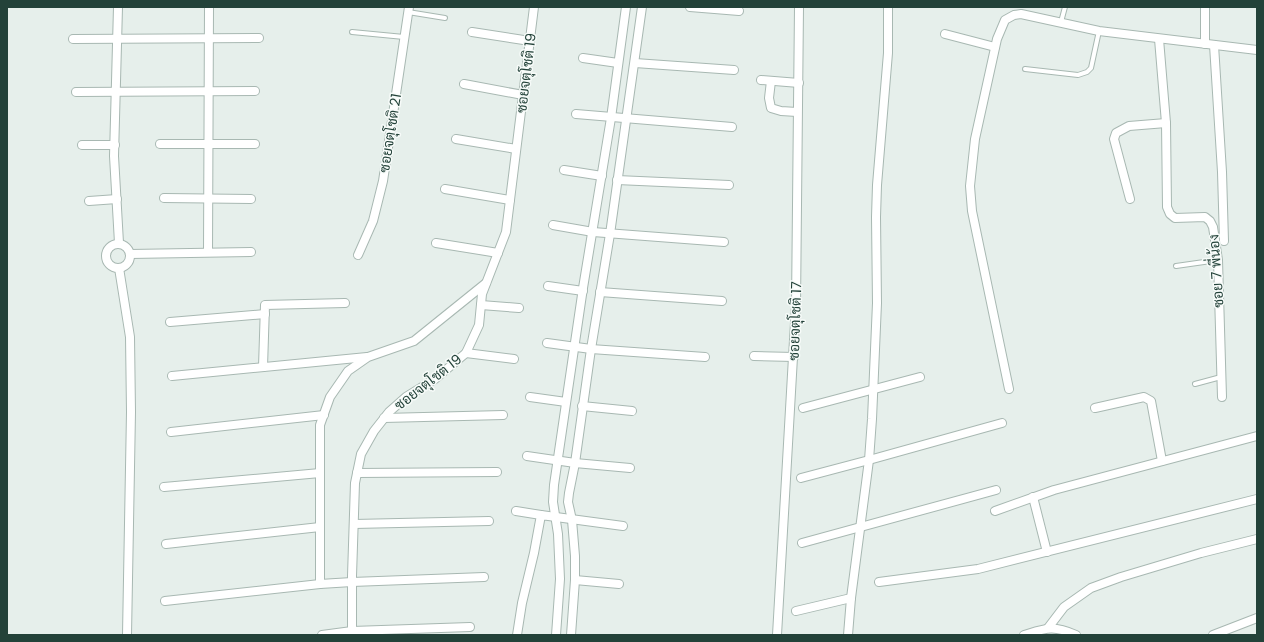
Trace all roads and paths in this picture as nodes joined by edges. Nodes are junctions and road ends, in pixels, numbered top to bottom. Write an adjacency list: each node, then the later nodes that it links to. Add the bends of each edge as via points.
1 (118, 7): 23 (street)
2 (208, 7): 20 (street)
3 (534, 7): 25 (street, ซอยจตุโชติ 19)
4 (626, 7): 31 (street)
5 (642, 7): 32 (street)
6 (690, 7): 12 (street)
7 (799, 7): 37 (street, ซอยจตุโชติ 17)
8 (888, 7): 109 (street, via 888,53 877,185 877,303)
9 (1065, 7): 14 (lane)
10 (1205, 7): 26 (street)
11 (409, 10): 13 (lane); 19 (street, ซอยจตุโชติ 21)
12 (739, 11)
13 (445, 18)
14 (1061, 22): 15 (street); 28 (street, via 1021,14 1014,16 1005,20)
15 (1099, 31): 24 (street); 33 (lane, via 1091,68 1087,72 1078,75)
16 (352, 32): 19 (lane)
17 (472, 32): 25 (street)
18 (945, 34): 28 (street)
19 (404, 37): 80 (street, ซอยจตุโชติ 21, via 383,181 373,221)
20 (208, 38): 21 (street); 23 (street); 39 (street)
21 (258, 38)
22 (73, 39): 23 (street)
23 (117, 39): 42 (street)
24 (1159, 39): 26 (street); 48 (street, ซอย 7 พี่น้อง)
25 (530, 42): 43 (street, ซอยจตุโชติ 19)
26 (1205, 44): 27 (street)
27 (1214, 45): 29 (street); 72 (street)
28 (995, 47): 108 (street, via 975,139 970,186 972,211)
29 (1257, 50)
30 (583, 58): 31 (street)
31 (618, 63): 46 (street)
32 (635, 63): 34 (street); 47 (street)
33 (1024, 69)
34 (734, 70)
35 (761, 80): 36 (street)
36 (771, 81): 37 (street); 44 (street, via 771,108)
37 (799, 83): 44 (street, ซอยจตุโชติ 17)
38 (464, 84): 43 (street)
39 (208, 91): 40 (street); 42 (street); 52 (street)
40 (255, 91)
41 (76, 92): 42 (street)
42 (116, 92): 55 (street)
43 (523, 95): 56 (street, ซอยจตุโชติ 19)
44 (797, 112): 101 (street, ซอยจตุโชติ 17)
45 (576, 114): 46 (street)
46 (611, 118): 47 (street); 58 (street)
47 (626, 118): 49 (street); 59 (street)
48 (1166, 123): 64 (street, via 1129,126 1116,133 1114,139); 81 (street, ซอย 7 พี่น้อง, via 1170,214 1175,218 1205,217 1210,221)
49 (732, 127)
50 (456, 139): 56 (street)
51 (160, 144): 52 (street)
52 (208, 144): 53 (street); 63 (street)
53 (255, 144)
54 (82, 145): 55 (street)
55 (114, 145): 65 (street)
56 (516, 149): 67 (street, ซอยจตุโชติ 19)
57 (564, 170): 58 (street)
58 (602, 176): 70 (street)
59 (617, 180): 60 (street); 71 (street)
60 (729, 185)
61 (445, 189): 67 (street)
62 (164, 198): 63 (street)
63 (208, 198): 66 (street); 76 (street)
64 (1130, 198)
65 (117, 199): 68 (street); 74 (street)
66 (251, 199)
67 (510, 200): 78 (street, ซอยจตุโชติ 19, via 506,232)
68 (89, 201)
69 (553, 225): 70 (street)
70 (593, 232): 71 (street); 86 (street)
71 (610, 234): 73 (street); 87 (street)
72 (1224, 241)
73 (724, 242)
74 (119, 243): 79 (street, via 127,247); 83 (street, via 111,245 105,256 111,266)
75 (436, 243): 78 (street)
76 (208, 252): 77 (street); 79 (street)
77 (251, 252)
78 (498, 253): 84 (street, ซอยจตุโชติ 19)
79 (130, 254): 83 (street, via 126,265)
80 (358, 255)
81 (1218, 260): 82 (lane); 106 (street, ซอย 7 พี่น้อง)
82 (1176, 266)
83 (119, 268): 164 (street, via 130,337)
84 (486, 283): 90 (street, ซอยจตุโชติ 19); 99 (street, via 414,341)
85 (548, 286): 86 (street)
86 (583, 291): 95 (street)
87 (600, 292): 88 (street); 96 (street)
88 (722, 301)
89 (345, 304): 92 (street, via 265,306)
90 (481, 305): 91 (street); 97 (street, ซอยจตุโชติ 19, via 479,324)
91 (519, 308)
92 (265, 314): 93 (street); 103 (street)
93 (170, 322)
94 (547, 343): 95 (street)
95 (575, 347): 96 (street); 112 (street)
96 (591, 349): 100 (street); 113 (street)
97 (466, 353): 102 (street); 119 (street, ซอยจตุโชติ 19, via 434,379 406,397)
98 (754, 356): 101 (street)
99 (368, 357): 103 (street); 117 (street, via 348,371 330,397)
100 (705, 357)
101 (794, 357): 169 (street, ซอยจตุโชติ 17)
102 (514, 359)
103 (262, 367): 104 (street)
104 (172, 376)
105 (920, 377): 109 (street)
106 (1222, 377): 107 (lane); 111 (street, ซอย 7 พี่น้อง)
107 (1195, 384)
108 (1009, 389)
109 (873, 390): 114 (street); 124 (street)
110 (530, 397): 112 (street)
111 (1222, 397)
112 (566, 402): 125 (street)
113 (582, 406): 116 (street); 127 (street)
114 (803, 408)
115 (1095, 408): 126 (street, via 1144,397 1151,401)
116 (632, 411)
117 (324, 415): 121 (street); 130 (street, via 320,425)
118 (503, 415): 119 (street)
119 (384, 418): 131 (street, ซอยจตุโชติ 19, via 361,454)
120 (1002, 423): 124 (street)
121 (171, 432)
122 (1257, 436): 126 (street)
123 (527, 456): 125 (street)
124 (869, 460): 132 (street); 146 (street)
125 (558, 461): 127 (street); 140 (street, via 553,502)
126 (1162, 461): 135 (street)
127 (574, 463): 128 (street); 141 (street, via 568,502)
128 (630, 468)
129 (497, 472): 131 (street)
130 (320, 473): 133 (street); 145 (street)
131 (357, 473): 143 (street, ซอยจตุโชติ 19)
132 (801, 478)
133 (164, 487)
134 (996, 490): 146 (street)
135 (1034, 497): 138 (street); 150 (street)
136 (1257, 499): 150 (street)
137 (516, 511): 139 (street)
138 (995, 512)
139 (541, 515): 140 (street); 166 (street)
140 (555, 518): 141 (street); 167 (street, via 560,579)
141 (572, 520): 144 (street); 152 (street)
142 (489, 521): 143 (street)
143 (354, 524): 153 (street, ซอยจตุโชติ 19)
144 (623, 526)
145 (320, 527): 149 (street); 155 (street)
146 (861, 527): 148 (street); 157 (street)
147 (1257, 539): 162 (street, via 1091,588 1064,607)
148 (802, 543)
149 (166, 544)
150 (1047, 552): 154 (street, via 978,569)
151 (484, 577): 153 (street)
152 (575, 580): 156 (street); 168 (street)
153 (352, 582): 155 (street); 163 (street, ซอยจตุโชติ 19)
154 (879, 582)
155 (320, 584): 158 (street)
156 (619, 584)
157 (851, 598): 159 (street); 170 (street)
158 (165, 601)
159 (796, 611)
160 (1257, 618): 173 (street)
161 (470, 627): 163 (street)
162 (1048, 628): 171 (street); 172 (street, via 1062,629)
163 (352, 633): 165 (street)
164 (127, 635)
165 (322, 635)
166 (517, 635)
167 (556, 635)
168 (571, 635)
169 (777, 635)
170 (848, 635)
171 (1024, 635)
172 (1076, 635)
173 (1213, 635)

